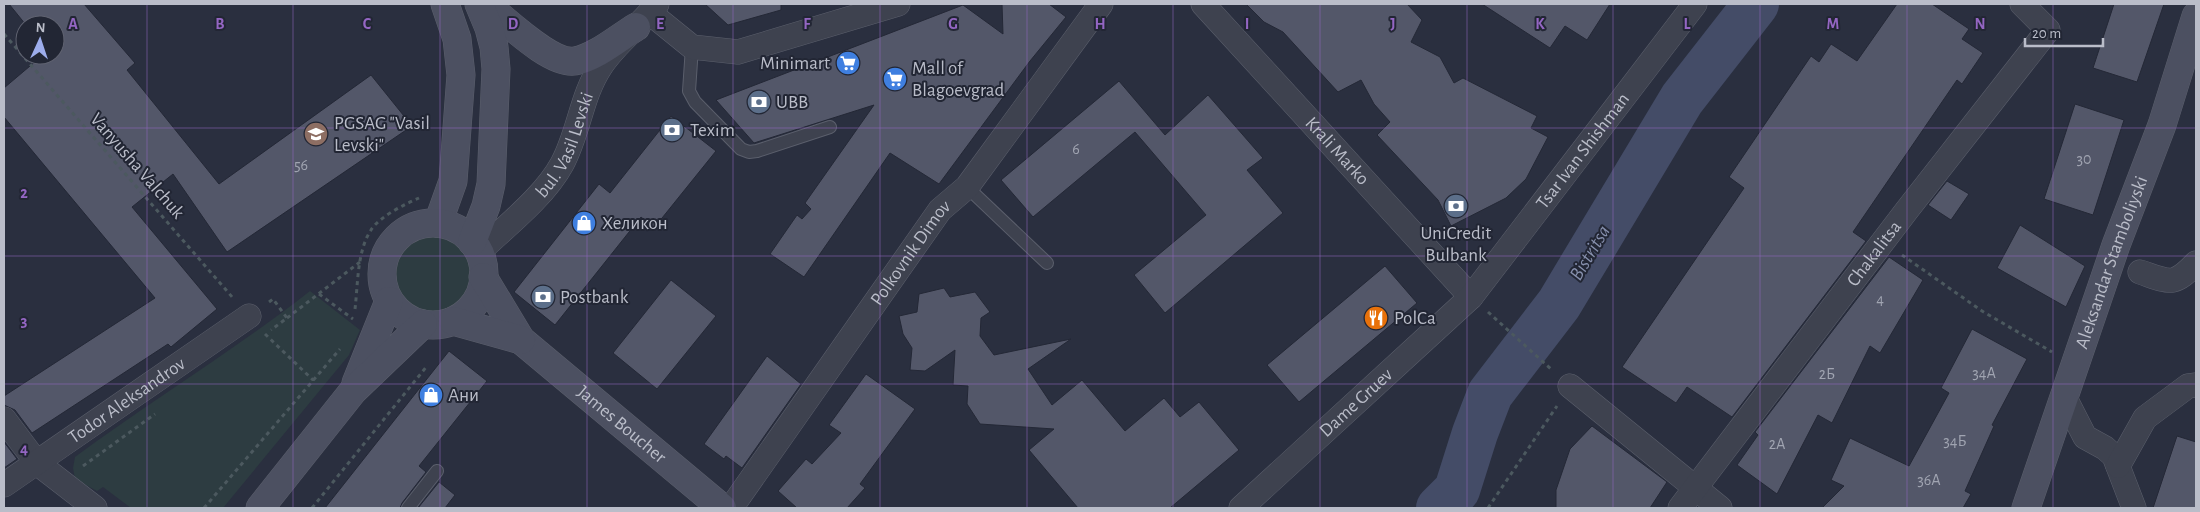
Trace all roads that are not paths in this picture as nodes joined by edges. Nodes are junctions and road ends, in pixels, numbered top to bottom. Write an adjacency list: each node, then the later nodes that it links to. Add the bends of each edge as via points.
1 (445, 4): 14 (street, via 457,40 461,75 453,181)
2 (479, 4): 15 (street, via 494,47 496,79 491,184)
3 (485, 4): 9 (street, via 550,54 567,61 583,58)
4 (898, 4): 11 (street, via 738,52)
5 (1101, 4): 13 (street, Polkovnik Dimov)
6 (1203, 4): 19 (street, Krali Marko)
7 (1695, 4): 19 (street, Tsar Ivan Shishman)
8 (2022, 4): 34 (street, Chakalitsa, via 2048,30)
9 (648, 14): 11 (street); 15 (street, bul. Vasil Levski, via 601,66 586,94 562,165 539,195)
10 (2196, 16): 28 (street, Aleksandar Stamboliyski, via 2162,124 2116,245)
11 (692, 47): 12 (lane, via 689,91 695,102 741,149 757,151)
12 (830, 127)
13 (968, 187): 16 (lane); 39 (street, Polkovnik Dimov, via 940,210)
14 (438, 223): 15 (street, via 463,233); 20 (street, via 422,224 394,240 382,269 383,286)
15 (478, 257): 22 (street, via 481,291 464,314); 24 (street)
16 (1046, 263)
17 (2196, 263): 18 (street, via 2180,279 2174,280)
18 (2140, 272)
19 (1471, 297): 40 (street, Dame Gruev)
20 (389, 301): 23 (street, via 398,311); 27 (street)
21 (249, 316): 30 (street, Todor Aleksandrov)
22 (452, 321): 23 (street, via 438,325); 24 (street)
23 (423, 324): 27 (street)
24 (521, 340): 38 (street, James Boucher)
25 (2196, 385): 31 (street, via 2188,386 2145,418)
26 (1570, 386): 34 (street)
27 (353, 391): 36 (street)
28 (2065, 398): 31 (street, via 2085,437 2105,448 2114,456); 43 (street, Aleksandar Stamboliyski)
29 (4, 419): 30 (street)
30 (37, 463): 33 (street, Todor Aleksandrov); 35 (street)
31 (2118, 466): 44 (street)
32 (437, 471): 37 (lane)
33 (4, 485)
34 (1696, 488): 41 (street, Chakalitsa); 42 (street)
35 (96, 508)
36 (260, 508)
37 (408, 508)
38 (722, 508)
39 (731, 508)
40 (1241, 508)
41 (1680, 508)
42 (1720, 508)
43 (2026, 508)
44 (2134, 508)

